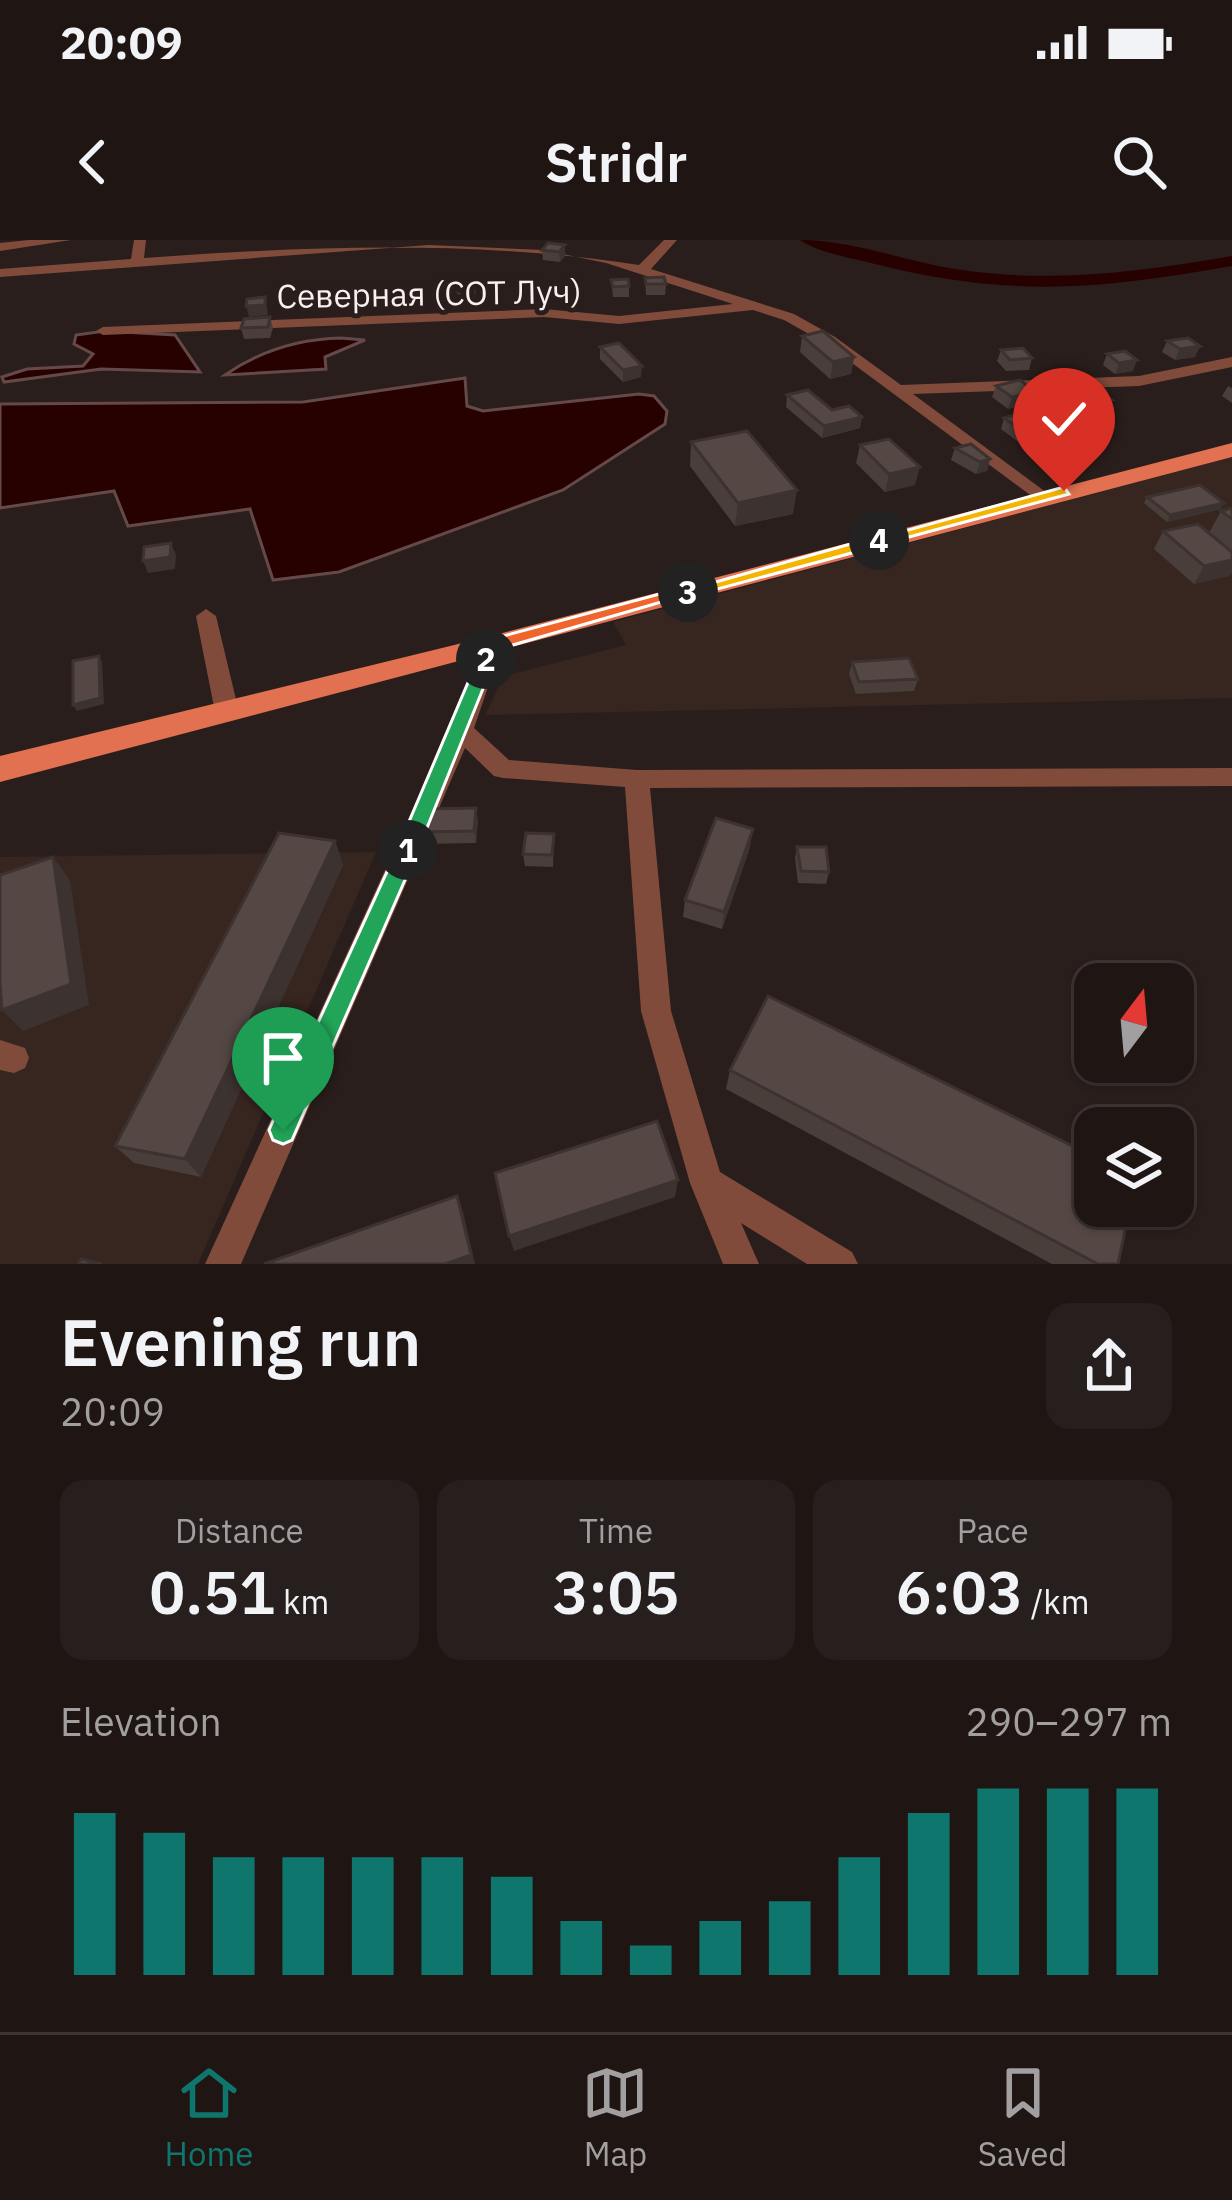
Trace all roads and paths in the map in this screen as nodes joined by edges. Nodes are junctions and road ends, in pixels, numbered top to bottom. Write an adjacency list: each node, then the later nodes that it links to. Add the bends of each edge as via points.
1 (64, 240): 4 (street)
2 (140, 240): 5 (street)
3 (671, 240): 6 (street)
4 (0, 247)
5 (137, 265): 6 (street, via 429,242 543,246); 7 (street)
6 (643, 269): 8 (street)
7 (0, 273)
8 (757, 305): 9 (street, Северная (СОТ Луч), via 619,320 544,313); 11 (street, via 830,340)
9 (103, 331)
10 (1232, 362): 11 (street, via 1139,381)
11 (898, 390): 13 (street)
12 (1232, 450): 13 (main road)
13 (1041, 497): 15 (main road)
14 (206, 616): 16 (street)
15 (491, 646): 16 (main road); 17 (street)
16 (227, 712): 18 (main road)
17 (461, 730): 20 (street, via 503,770); 22 (street)
18 (0, 769)
19 (1232, 778): 20 (street)
20 (637, 779): 21 (street, via 656,1011)
21 (707, 1183): 23 (street); 24 (street)
22 (224, 1264)
23 (741, 1264)
24 (839, 1264)

